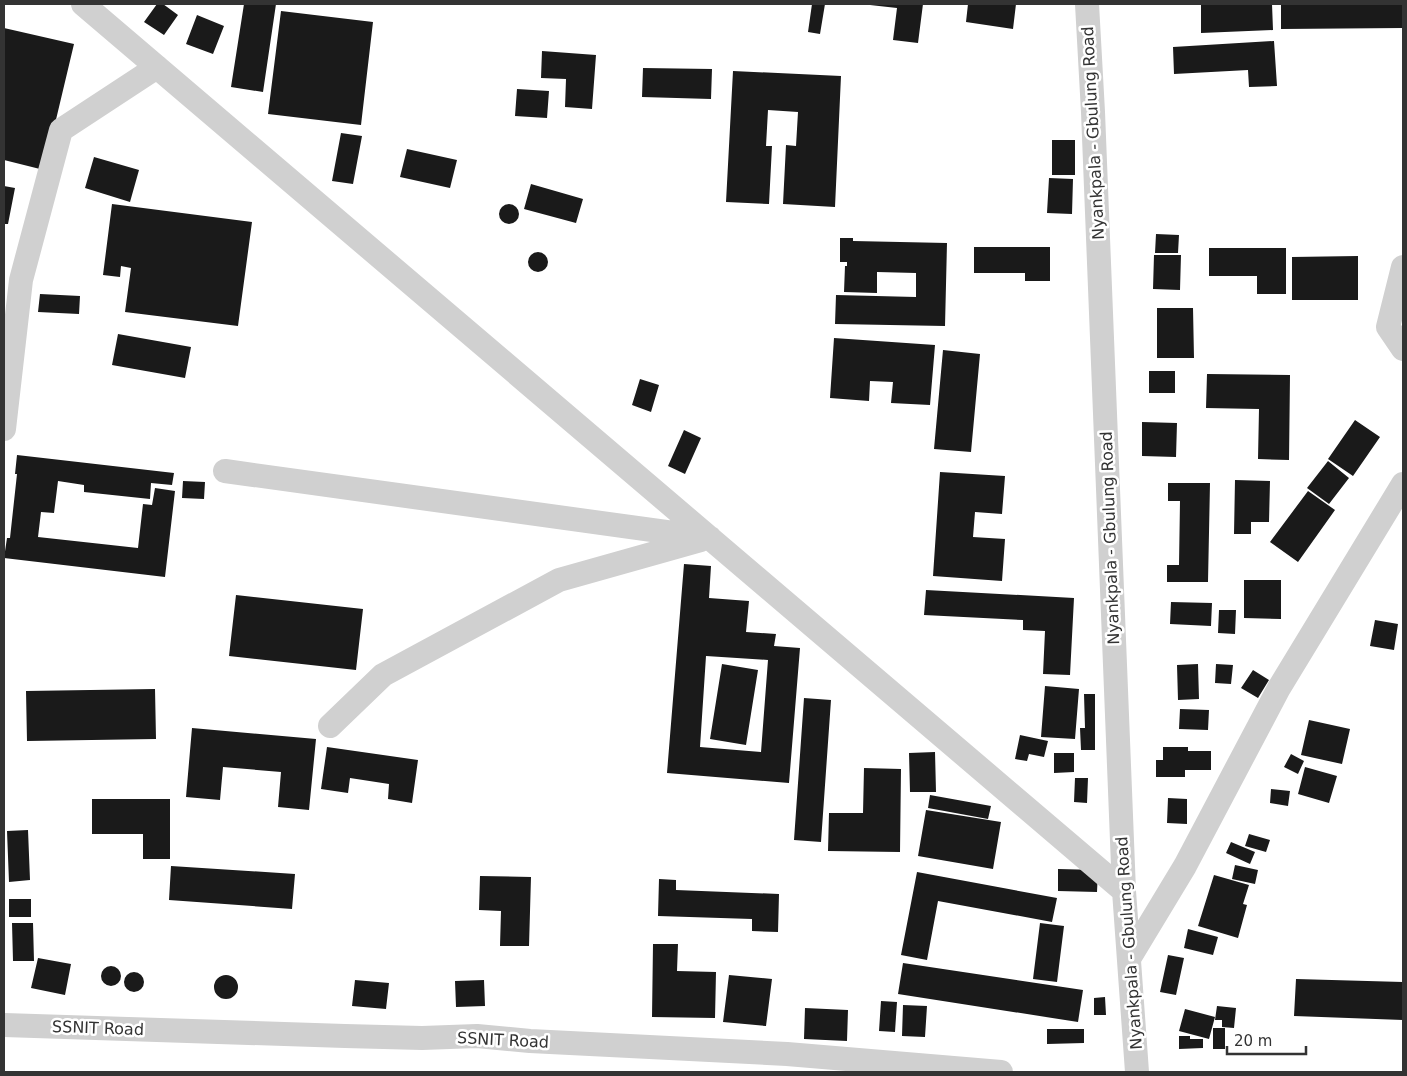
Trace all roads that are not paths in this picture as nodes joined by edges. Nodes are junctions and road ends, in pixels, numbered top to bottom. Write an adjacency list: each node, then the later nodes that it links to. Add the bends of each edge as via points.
1 (83, 4): 3 (street)
2 (1087, 4): 11 (street, Nyankpala - Gbulung Road)
3 (157, 67): 6 (street, via 61,130 21,280); 9 (street)
4 (1403, 266): 5 (street, via 1388,327)
5 (1403, 349)
6 (4, 428)
7 (225, 470): 9 (street)
8 (1403, 484): 12 (street, via 1279,688 1185,866)
9 (710, 538): 10 (street, via 559,580 383,675); 11 (street)
10 (330, 726)
11 (1124, 891): 12 (street, Nyankpala - Gbulung Road)
12 (1130, 957): 15 (street, Nyankpala - Gbulung Road)
13 (4, 1024): 14 (street, SSNIT Road, via 374,1037 477,1036 787,1054)
14 (1001, 1072)
15 (1137, 1072)

